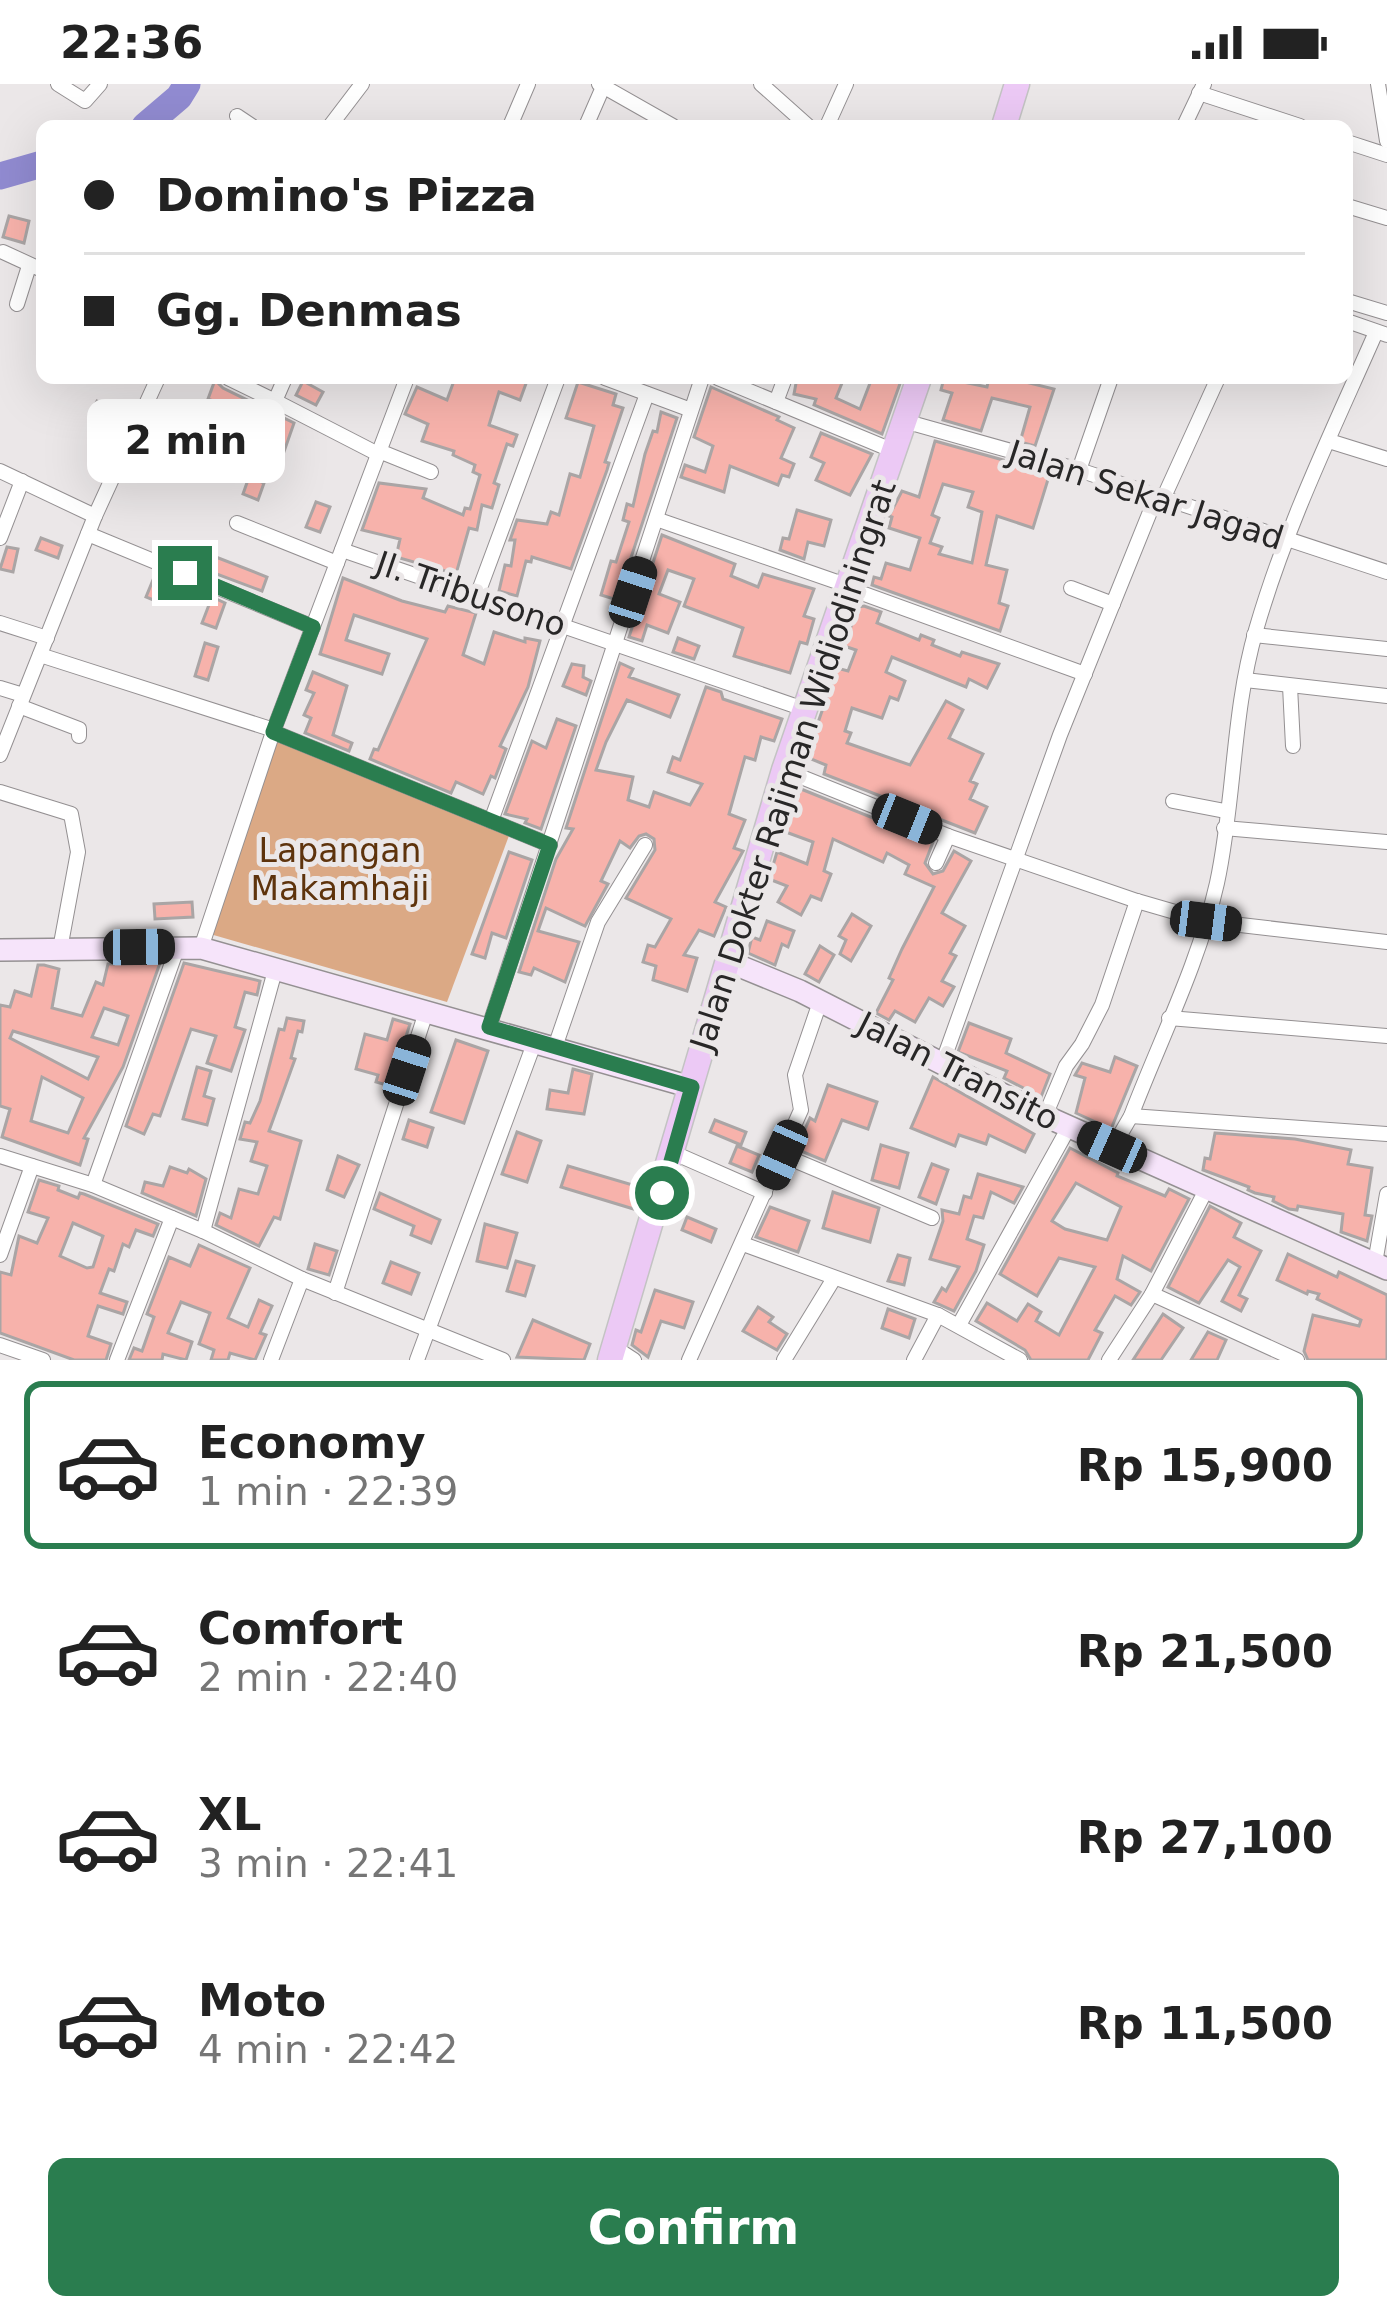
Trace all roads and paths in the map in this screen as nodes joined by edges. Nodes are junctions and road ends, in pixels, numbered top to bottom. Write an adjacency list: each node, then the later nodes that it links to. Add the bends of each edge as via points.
1 (58, 84): 2 (street, via 85,101)
2 (100, 84)
3 (361, 84): 13 (street)
4 (528, 84): 14 (street)
5 (760, 84): 17 (street)
6 (846, 84): 18 (street)
7 (1017, 84): 19 (main road)
8 (1377, 84): 22 (street)
9 (601, 85): 15 (street); 16 (street)
10 (1202, 88): 20 (street); 21 (street)
11 (237, 116): 12 (street)
12 (243, 120)
13 (334, 120)
14 (513, 120)
15 (588, 120)
16 (658, 120)
17 (801, 120)
18 (830, 120)
19 (1006, 120)
20 (1187, 120)
21 (1285, 120)
22 (1387, 141)
23 (1353, 144): 24 (street)
24 (1387, 155)
25 (1353, 208): 26 (street)
26 (1387, 218)
27 (3, 252): 28 (street)
28 (35, 268): 30 (street)
29 (1353, 303): 31 (street)
30 (17, 304)
31 (1387, 314)
32 (1381, 334): 50 (street)
33 (155, 384): 59 (street)
34 (240, 384): 46 (street)
35 (280, 384): 46 (street)
36 (405, 384): 52 (street)
37 (556, 384): 69 (street)
38 (624, 384): 45 (street)
39 (700, 384): 48 (street)
40 (732, 384): 47 (street)
41 (783, 384): 47 (street)
42 (917, 384): 49 (main road, Jalan Dokter Rajiman Widiodiningrat)
43 (1109, 384): 54 (street)
44 (1215, 384): 58 (street)
45 (647, 394): 48 (street); 72 (street)
46 (269, 398): 52 (street)
47 (776, 402): 51 (street)
48 (691, 410): 60 (street)
49 (904, 422): 51 (main road, Jalan Dokter Rajiman Widiodiningrat); 54 (street, Jalan Sekar Jagad)
50 (1329, 440): 53 (street); 64 (street)
51 (894, 451): 67 (main road, Jalan Dokter Rajiman Widiodiningrat)
52 (378, 452): 56 (street); 65 (street)
53 (1387, 459)
54 (1079, 470): 58 (street, Jalan Sekar Jagad)
55 (0, 471): 57 (street)
56 (431, 472)
57 (22, 481): 59 (street); 63 (street)
58 (1160, 498): 64 (street, Jalan Sekar Jagad); 70 (street)
59 (95, 516): 62 (street)
60 (656, 519): 67 (street); 76 (street)
61 (237, 523): 65 (street, Jl. Tribusono)
62 (88, 534): 73 (street); 75 (street)
63 (0, 538)
64 (1284, 540): 66 (street, Jalan Sekar Jagad); 74 (street)
65 (340, 557): 69 (street, Jl. Tribusono); 73 (street)
66 (1387, 572)
67 (846, 586): 79 (street); 85 (main road, Jalan Dokter Rajiman Widiodiningrat)
68 (1071, 588): 70 (street)
69 (477, 596): 72 (street, Jl. Tribusono)
70 (1113, 604): 79 (street)
71 (0, 623): 75 (street)
72 (563, 626): 76 (street, Jl. Tribusono); 94 (street)
73 (313, 627): 86 (street)
74 (1254, 635): 77 (street); 80 (street)
75 (47, 638): 78 (street)
76 (616, 645): 85 (street, Jl. Tribusono); 97 (street)
77 (1387, 650)
78 (40, 655): 84 (street); 86 (street)
79 (1084, 674): 99 (street)
80 (1245, 680): 81 (street); 93 (street)
81 (1290, 686): 83 (street); 88 (street)
82 (0, 688): 84 (street)
83 (1387, 696)
84 (21, 700): 87 (street, via 77,727); 89 (street)
85 (805, 709): 90 (main road, Jalan Dokter Rajiman Widiodiningrat)
86 (274, 731): 94 (street); 104 (street)
87 (79, 736)
88 (1293, 746)
89 (0, 755)
90 (784, 770): 95 (street); 107 (main road, Jalan Dokter Rajiman Widiodiningrat)
91 (0, 792): 105 (street, via 71,814 78,853)
92 (1173, 801): 93 (street)
93 (1225, 820): 96 (street); 102 (street)
94 (491, 821): 97 (street)
95 (948, 836): 99 (street); 100 (street)
96 (1387, 842)
97 (550, 845): 112 (street)
98 (645, 845): 114 (street, via 598,922)
99 (1017, 857): 101 (street); 115 (street)
100 (937, 863)
101 (1137, 902): 102 (street); 117 (street, via 1096,1017)
102 (1206, 921): 103 (street); 111 (street)
103 (1387, 942)
104 (189, 947): 105 (main road); 108 (main road); 126 (street)
105 (60, 949): 106 (main road)
106 (0, 950)
107 (727, 961): 109 (main road, Jalan Transito); 116 (main road, Jalan Dokter Rajiman Widiodiningrat)
108 (276, 968): 110 (main road); 132 (street)
109 (820, 1002): 115 (main road, Jalan Transito); 123 (street, via 795,1075 801,1110)
110 (427, 1009): 112 (main road); 138 (street)
111 (1169, 1018): 113 (street); 118 (street)
112 (489, 1027): 114 (main road)
113 (1387, 1036)
114 (545, 1044): 116 (main road); 142 (street)
115 (942, 1064): 117 (main road, Jalan Transito)
116 (692, 1087): 122 (main road, Jalan Dokter Rajiman Widiodiningrat)
117 (1045, 1116): 119 (main road, Jalan Transito)
118 (1131, 1116): 120 (street); 121 (street)
119 (1069, 1127): 121 (main road, Jalan Transito); 141 (street)
120 (1387, 1133)
121 (1112, 1147): 127 (main road, Jalan Transito)
122 (674, 1153): 128 (street); 144 (main road, Jalan Dokter Rajiman Widiodiningrat)
123 (782, 1155): 128 (street); 131 (street)
124 (0, 1156): 125 (street)
125 (32, 1166): 126 (street); 134 (street)
126 (93, 1186): 130 (street)
127 (1206, 1190): 135 (main road, Jalan Transito); 139 (street)
128 (765, 1192): 133 (street)
129 (1387, 1194): 135 (street)
130 (172, 1218): 132 (street); 146 (street)
131 (932, 1218)
132 (203, 1231): 136 (street)
133 (742, 1244): 137 (street); 150 (street)
134 (0, 1255)
135 (1381, 1266)
136 (302, 1280): 138 (street); 147 (street)
137 (833, 1280): 140 (street); 151 (street)
138 (335, 1293): 142 (street)
139 (1152, 1294): 154 (street); 155 (street)
140 (938, 1315): 141 (street); 152 (street)
141 (959, 1325): 153 (street)
142 (428, 1330): 148 (street); 149 (street)
143 (0, 1345): 145 (street)
144 (619, 1356)
145 (43, 1360)
146 (117, 1360)
147 (271, 1360)
148 (417, 1360)
149 (503, 1360)
150 (689, 1360)
151 (784, 1360)
152 (914, 1360)
153 (1020, 1360)
154 (1109, 1360)
155 (1297, 1360)

